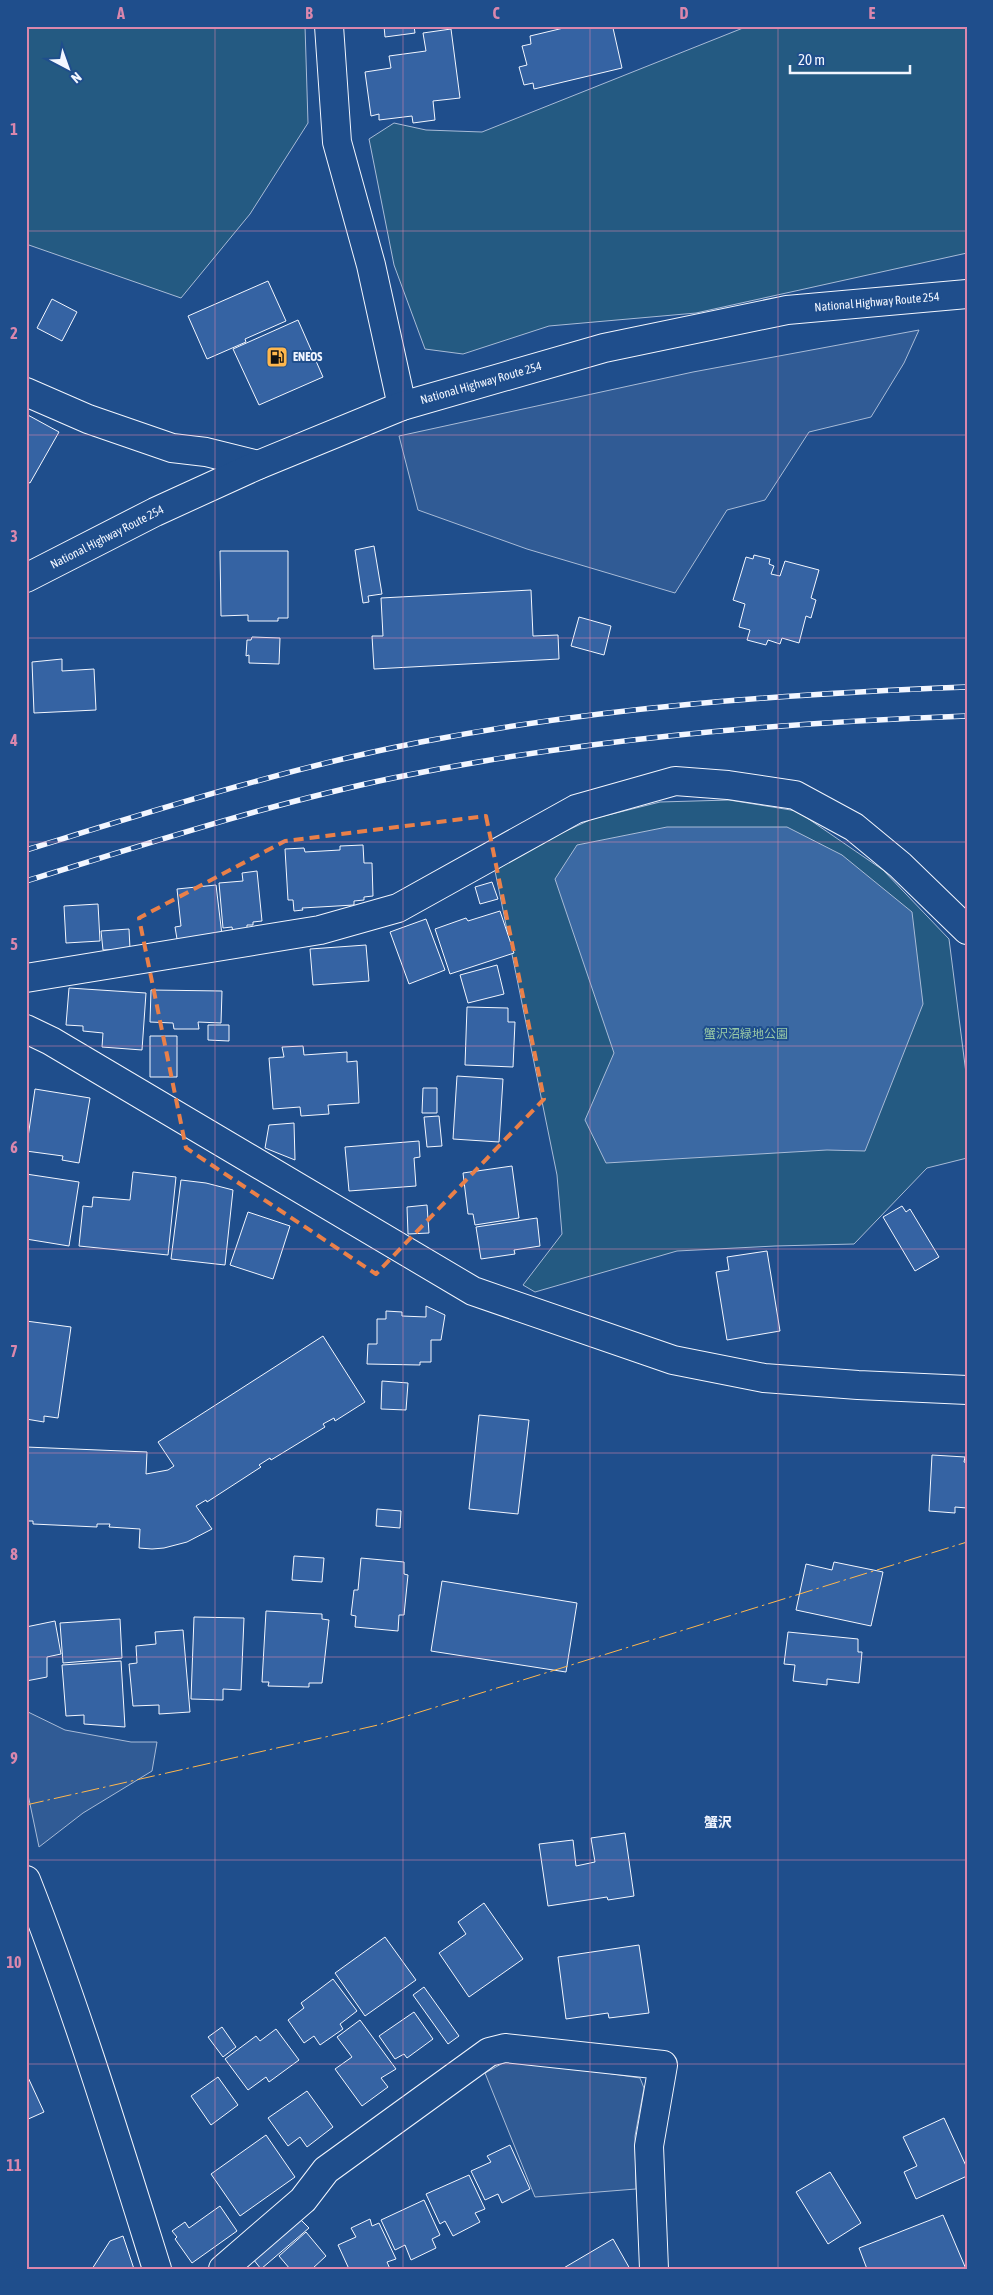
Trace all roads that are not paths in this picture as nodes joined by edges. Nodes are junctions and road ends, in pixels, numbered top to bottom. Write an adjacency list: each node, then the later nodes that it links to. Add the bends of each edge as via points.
1 (329, 26): 4 (main road, via 337,142 371,265)
2 (967, 294): 4 (main road, National Highway Route 254, via 787,310 604,348)
3 (26, 392): 5 (main road, via 88,419 172,448 206,452)
4 (402, 406): 5 (main road, National Highway Route 254)
5 (258, 465): 6 (main road, National Highway Route 254, via 155,512)
6 (26, 578)
7 (967, 930): 8 (main road, via 900,865 854,827 795,795 728,785 675,782 576,809 398,908 320,930)
8 (26, 978)
9 (26, 1029): 10 (main road, via 474,1291 672,1360 764,1378)
10 (967, 1390)
11 (26, 1880): 12 (main road, via 106,2104)
12 (157, 2269)
13 (224, 2269): 14 (main road, via 303,2200 326,2170 489,2052 505,2048 663,2065 649,2146)
14 (654, 2269)

